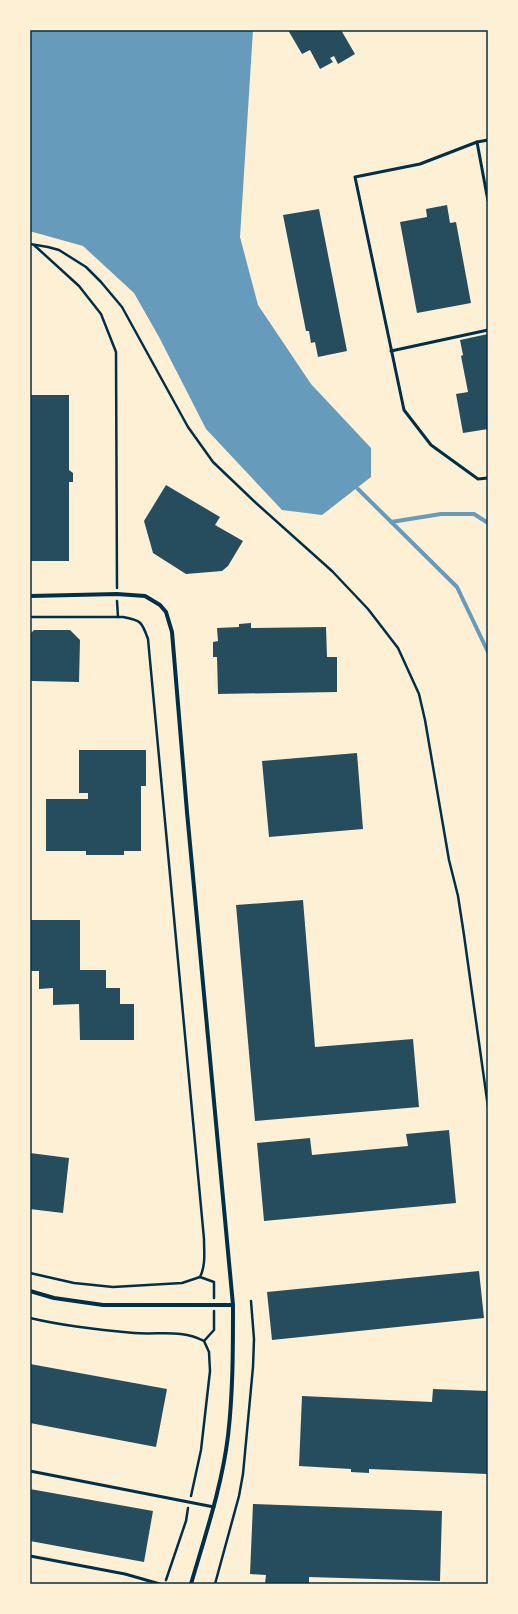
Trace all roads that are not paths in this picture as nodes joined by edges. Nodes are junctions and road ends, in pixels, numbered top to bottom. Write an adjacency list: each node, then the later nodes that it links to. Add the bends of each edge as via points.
1 (488, 140): 2 (lane)
2 (478, 142): 3 (lane); 5 (lane, via 420,164 355,177)
3 (488, 201)
4 (488, 330): 5 (lane)
5 (391, 351): 6 (lane, via 404,410 431,445 478,480)
6 (488, 478)
7 (30, 596): 9 (street, via 145,596 166,612 172,632)
8 (30, 1291): 9 (street, via 54,1298 103,1305)
9 (233, 1305): 11 (street, via 228,1437)
10 (30, 1471): 11 (lane)
11 (214, 1507): 14 (street)
12 (30, 1556): 13 (lane, via 125,1574)
13 (160, 1584)
14 (191, 1584)

